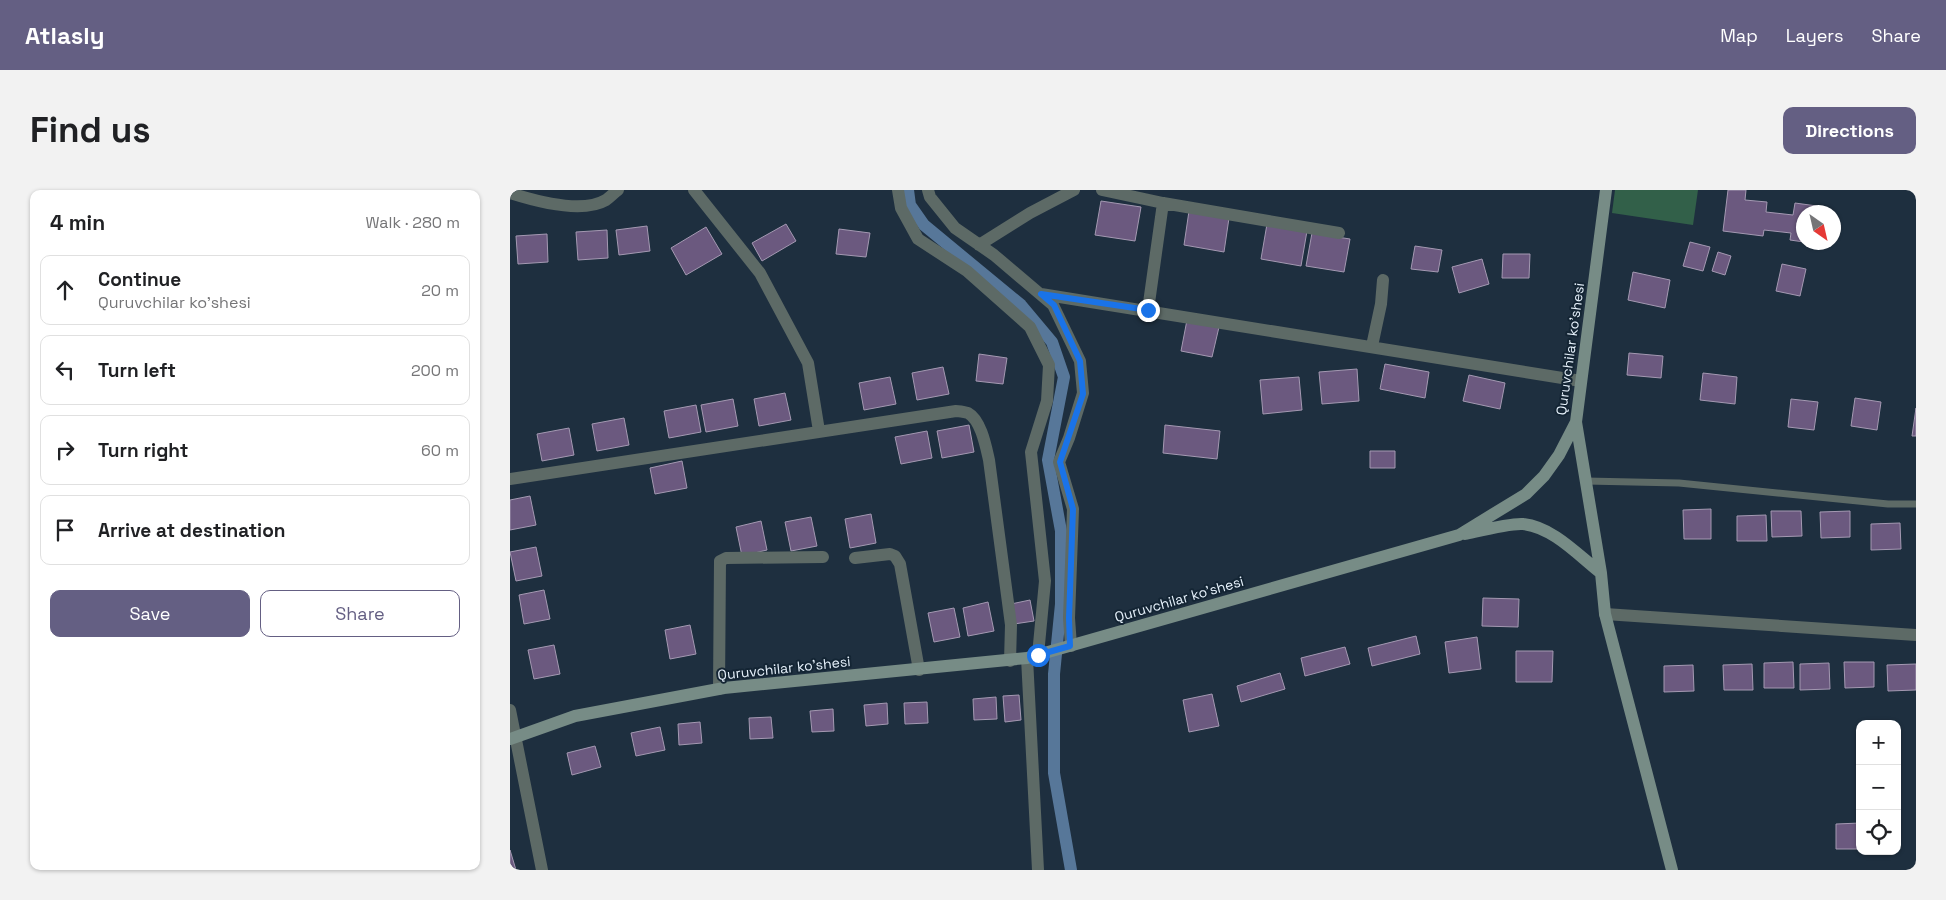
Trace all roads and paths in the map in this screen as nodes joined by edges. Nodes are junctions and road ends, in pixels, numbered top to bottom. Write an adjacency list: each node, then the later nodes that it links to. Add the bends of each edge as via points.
1 (618, 190): 8 (street, via 604,201 576,207)
2 (694, 190): 18 (street, via 760,273 808,363)
3 (898, 190): 29 (street, via 901,208 918,240 967,271 1030,327 1049,365 1047,402 1031,452 1045,581)
4 (928, 190): 11 (street, via 955,228)
5 (1074, 190): 11 (street)
6 (1102, 190): 9 (street)
7 (1606, 190): 16 (main road, Quruvchilar ko'shesi)
8 (510, 193)
9 (1163, 203): 10 (street); 14 (street)
10 (1340, 233)
11 (980, 245): 13 (street)
12 (1383, 280): 15 (street)
13 (1041, 294): 14 (street); 28 (street, via 1054,305 1080,361 1083,394 1060,462 1073,509)
14 (1148, 310): 15 (street)
15 (1372, 346): 16 (street)
16 (1582, 381): 17 (main road, Quruvchilar ko'shesi)
17 (1576, 422): 20 (main road); 22 (main road, Quruvchilar ko'shesi, via 1559,455 1526,494)
18 (819, 431): 19 (street); 30 (street, via 956,411 968,413 974,420 984,436 989,460 1010,625)
19 (510, 479)
20 (1586, 481): 21 (lane, via 1679,483); 25 (main road)
21 (1916, 504)
22 (1459, 535): 25 (main road, via 1522,524 1541,529); 28 (main road, Quruvchilar ko'shesi)
23 (823, 557): 32 (street, via 726,558 720,561)
24 (855, 558): 31 (street, via 890,554 900,564)
25 (1601, 574): 26 (main road)
26 (1605, 614): 27 (street); 37 (main road)
27 (1916, 635)
28 (1066, 647): 29 (main road, Quruvchilar ko'shesi)
29 (1036, 655): 30 (main road, Quruvchilar ko'shesi); 36 (street)
30 (1010, 661): 31 (main road, Quruvchilar ko'shesi)
31 (919, 670): 32 (main road, Quruvchilar ko'shesi)
32 (719, 689): 34 (main road, Quruvchilar ko'shesi, via 575,716)
33 (510, 710): 34 (street)
34 (512, 738): 35 (street)
35 (542, 870)
36 (1038, 870)
37 (1672, 870)

